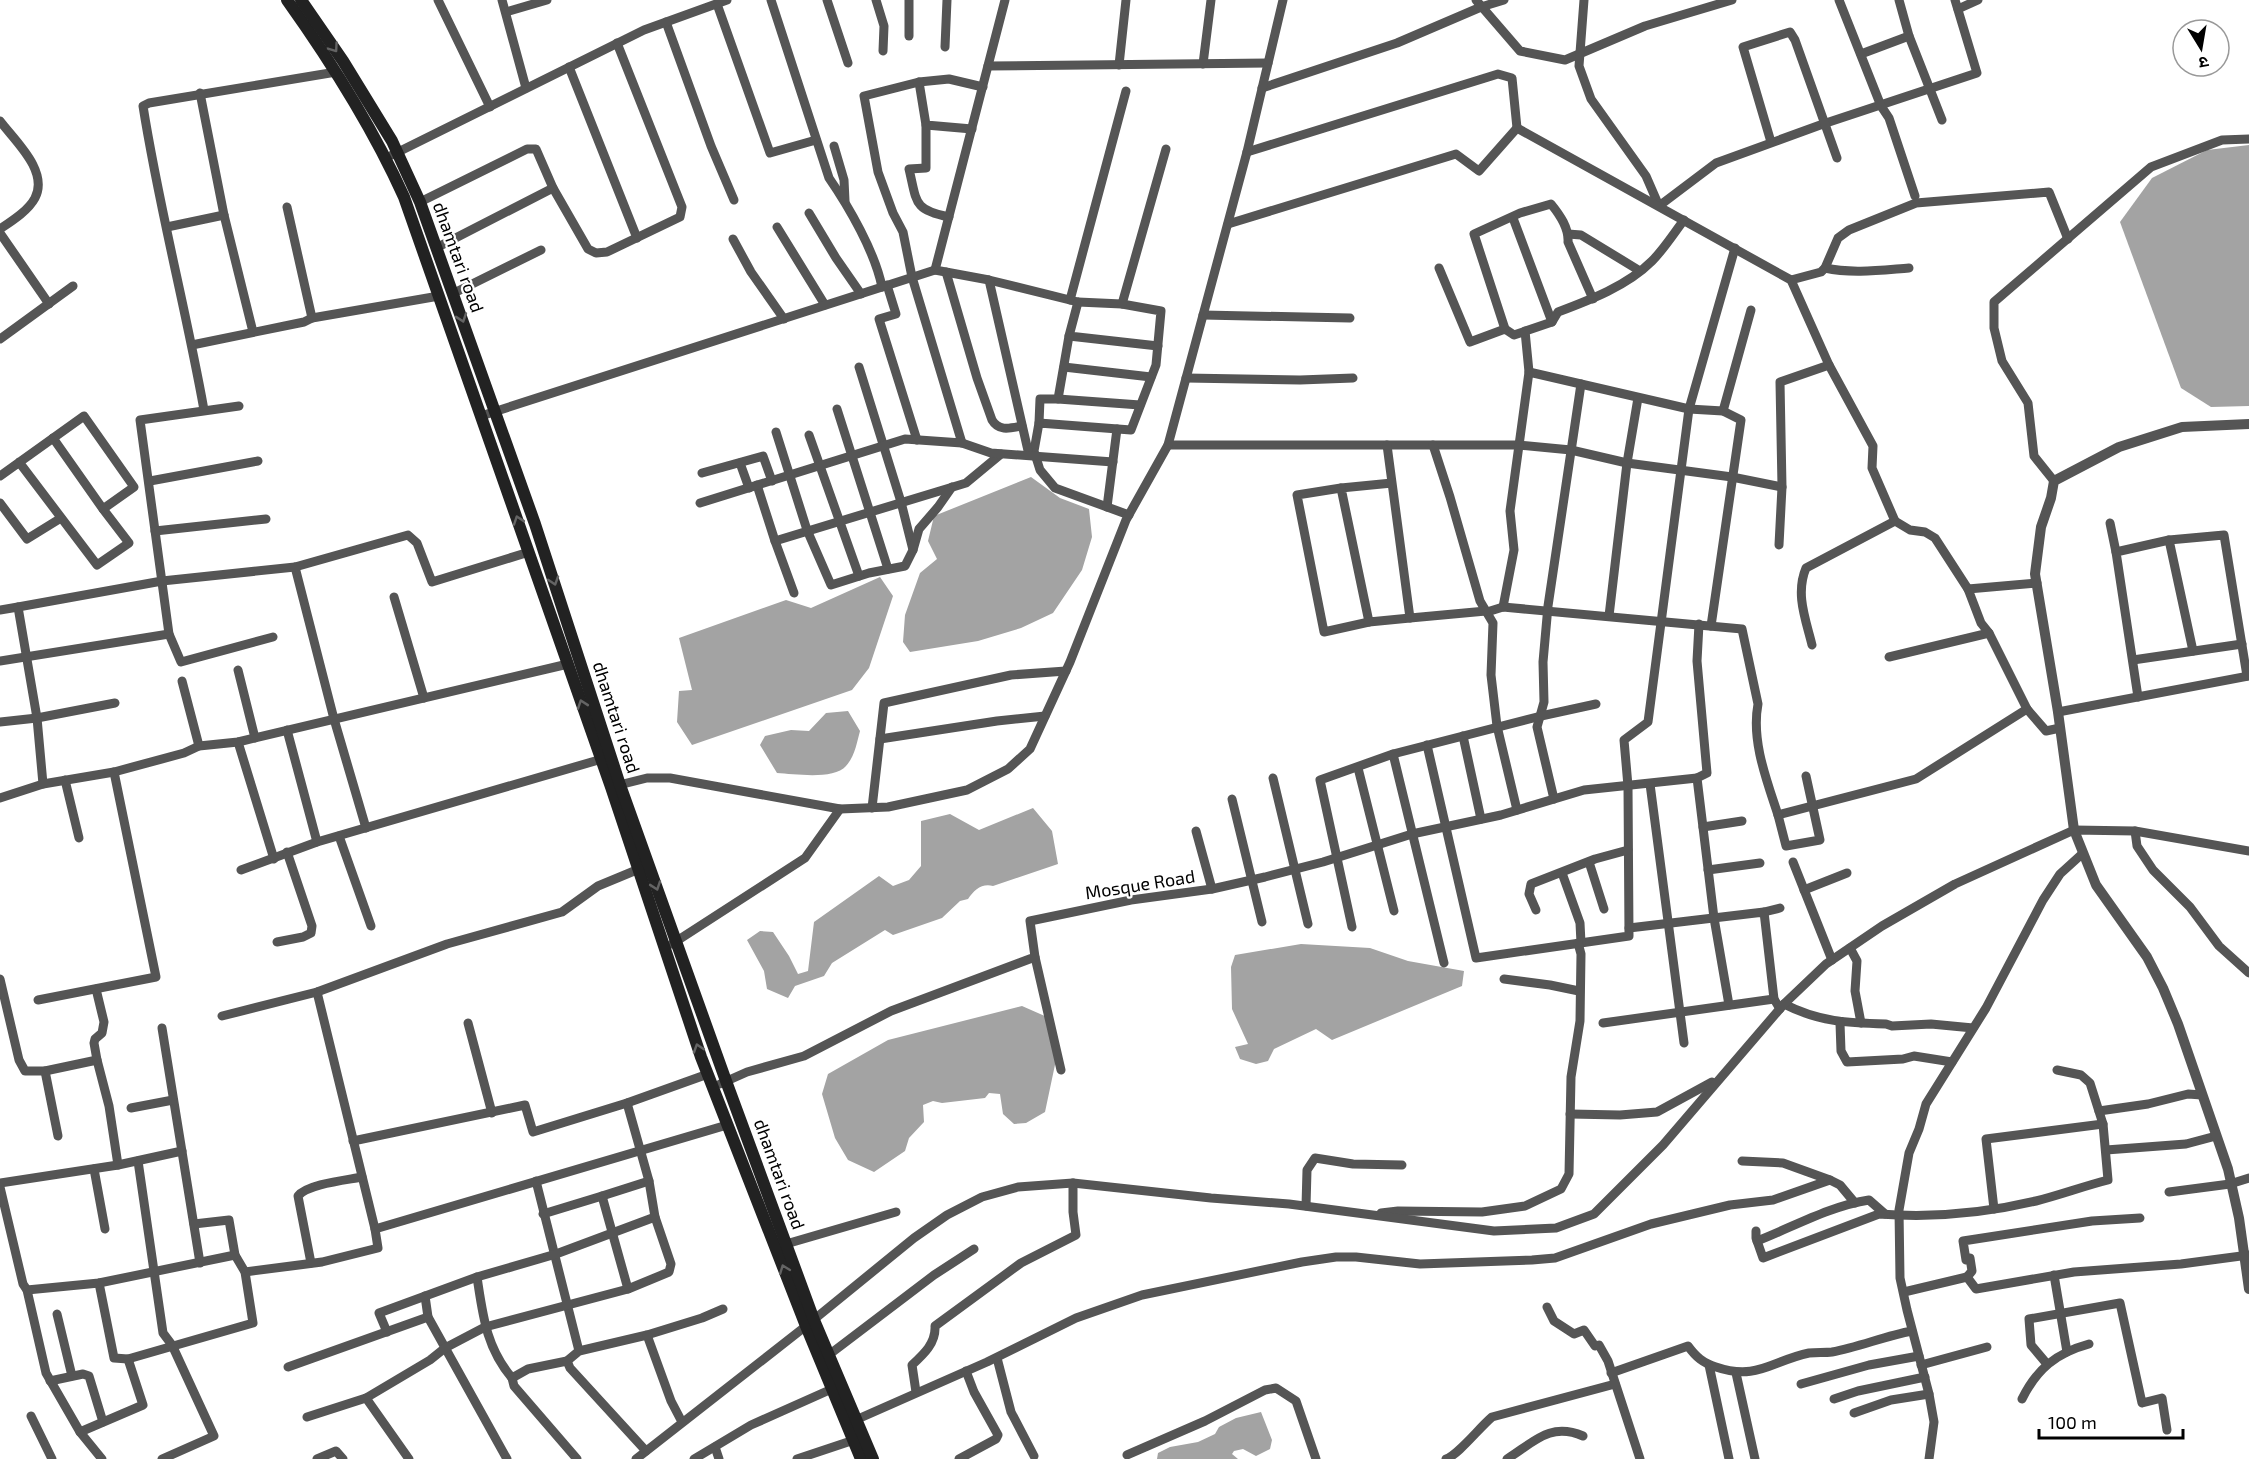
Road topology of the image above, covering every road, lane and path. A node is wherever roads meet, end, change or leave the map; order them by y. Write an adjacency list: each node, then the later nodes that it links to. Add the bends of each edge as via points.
1 (286, 0): 40 (main road)
2 (301, 0): 62 (main road, dhamtari road, one-way to 62, via 343,61)
3 (438, 0): 48 (street)
4 (502, 0): 25 (street)
5 (547, 0): 25 (street)
6 (727, 0): 22 (street)
7 (771, 0): 57 (street)
8 (827, 0): 34 (street)
9 (876, 0): 31 (street, via 884,26)
10 (909, 0): 27 (street)
11 (947, 0): 30 (street)
12 (1005, 0): 38 (street)
13 (1126, 0): 37 (street)
14 (1211, 0): 36 (street)
15 (1283, 0): 35 (street)
16 (1504, 0): 23 (street)
17 (1584, 0): 32 (street)
18 (1731, 0): 32 (street, via 1645,26)
19 (1839, 0): 33 (street)
20 (1899, 0): 28 (street)
21 (1978, 0): 24 (street)
22 (717, 4): 26 (street); 57 (street, via 770,153)
23 (1479, 4): 32 (street, via 1520,51 1565,60); 44 (street, via 1397,43)
24 (1957, 4): 45 (street, via 1977,73)
25 (506, 12): 43 (street)
26 (666, 22): 29 (street); 66 (street)
27 (909, 36)
28 (1909, 36): 33 (street); 45 (street)
29 (617, 43): 39 (street); 81 (street, via 682,207 680,217)
30 (945, 47)
31 (883, 51)
32 (1580, 52): 70 (street, via 1579,66 1591,99 1646,176)
33 (1861, 54): 49 (street)
34 (848, 63)
35 (1268, 63): 36 (street); 44 (street)
36 (1203, 64): 37 (street)
37 (1119, 65): 38 (street)
38 (988, 66): 42 (street)
39 (569, 67): 43 (street); 81 (street)
40 (336, 72): 47 (street); 62 (main road)
41 (920, 82): 42 (street, via 949,79); 53 (street); 93 (street, via 864,96 878,171 903,232)
42 (983, 87): 55 (street)
43 (526, 88): 48 (street)
44 (1262, 88): 61 (street)
45 (1932, 88): 49 (street); 50 (street)
46 (1126, 91): 102 (street)
47 (200, 93): 72 (street); 78 (street, via 142,106)
48 (490, 106): 62 (street)
49 (1881, 106): 52 (street); 65 (street, via 1889,118)
50 (1942, 120)
51 (0, 121): 79 (street, via 33,164 39,180 35,198)
52 (1823, 124): 58 (street); 58 (street, via 1790,32 1743,47); 63 (street)
53 (926, 125): 55 (street); 73 (street, via 926,168 909,169 910,176 922,209)
54 (1518, 128): 61 (street, via 1512,78 1498,74); 70 (street); 76 (street, via 1479,171 1456,154)
55 (972, 129): 73 (street)
56 (2249, 139): 83 (street, via 2222,140 2151,167)
57 (816, 140): 67 (street, via 829,178)
58 (1771, 142): 70 (street, via 1716,163)
59 (834, 146): 67 (street, via 844,180)
60 (1166, 148): 104 (street)
61 (1247, 152): 76 (street)
62 (392, 156): 68 (main road, dhamtari road); 100 (main road)
63 (1837, 158)
64 (553, 188): 68 (street, via 536,149 527,149); 81 (street, via 588,249 607,252); 84 (street)
65 (1915, 196)
66 (734, 200)
67 (845, 201): 97 (street)
68 (420, 202): 84 (main road, dhamtari road)
69 (287, 207): 108 (street)
70 (1659, 207): 75 (street)
71 (809, 213): 99 (street)
72 (224, 215): 78 (street); 114 (street)
73 (949, 217): 90 (street)
74 (1513, 218): 80 (street, via 1551,204); 111 (street); 112 (street, via 1474,234)
75 (1684, 220): 85 (street); 91 (street)
76 (1228, 224): 107 (street)
77 (777, 226): 105 (street)
78 (167, 227): 117 (street)
79 (0, 231): 103 (street)
80 (1569, 234): 91 (street, via 1581,235); 101 (street, via 1568,242)
81 (637, 238)
82 (733, 239): 110 (street)
83 (2068, 239): 88 (street, via 2049,192 1916,203 1849,230 1838,238); 168 (street, via 1994,302 1994,328 2001,361 2028,403 2034,456)
84 (438, 247): 98 (main road, dhamtari road)
85 (1735, 248): 95 (street); 132 (street)
86 (541, 250): 98 (street)
87 (1439, 268): 112 (street, via 1470,342)
88 (1825, 268): 89 (street); 95 (street)
89 (1908, 268)
90 (935, 270): 92 (street); 93 (street)
91 (1640, 271): 101 (street)
92 (946, 272): 94 (street); 139 (street, via 992,420 1000,429)
93 (912, 277): 97 (street); 145 (street)
94 (989, 280): 102 (street); 139 (street)
95 (1791, 280): 119 (street)
96 (73, 286): 103 (street)
97 (884, 286): 99 (street); 144 (street, via 896,314 879,319)
98 (454, 293): 135 (main road, dhamtari road, one-way to 135)
99 (861, 294): 105 (street)
100 (439, 296): 108 (street); 136 (main road)
101 (1593, 299): 111 (street, via 1558,312)
102 (1074, 301): 104 (street); 115 (street)
103 (49, 304): 116 (street)
104 (1122, 304): 118 (street, via 1161,312)
105 (825, 305): 110 (street)
106 (1751, 310): 134 (street)
107 (1203, 315): 109 (street); 124 (street)
108 (312, 318): 114 (street)
109 (1350, 318)
110 (784, 319): 135 (street)
111 (1552, 322): 113 (street)
112 (1506, 329): 113 (street, via 1514,335)
113 (1525, 331): 122 (street)
114 (253, 332): 117 (street)
115 (1069, 336): 118 (street); 121 (street)
116 (0, 339)
117 (192, 345): 133 (street)
118 (1158, 346): 123 (street)
119 (1829, 365): 172 (street, via 1780,382); 184 (street, via 1873,446 1872,468)
120 (859, 367): 149 (street)
121 (1064, 367): 123 (street); 128 (street)
122 (1529, 372): 126 (street); 148 (street)
123 (1152, 377): 129 (street)
124 (1186, 378): 125 (street); 150 (street)
125 (1353, 378)
126 (1581, 384): 127 (street); 151 (street)
127 (1638, 398): 132 (street); 159 (street)
128 (1058, 399): 129 (street); 137 (street, via 1040,399)
129 (1140, 405): 140 (street, via 1131,430)
130 (239, 406): 133 (street)
131 (837, 409): 154 (street)
132 (1689, 409): 134 (street); 161 (street)
133 (204, 410): 166 (street, via 140,420)
134 (1723, 411): 165 (street, via 1741,420)
135 (495, 412): 136 (street); 258 (main road, dhamtari road, one-way to 258, via 535,524)
136 (481, 416): 192 (main road, one-way to 136)
137 (1039, 423): 140 (street); 153 (street)
138 (2249, 424): 168 (street, via 2182,427 2119,447)
139 (1022, 426): 153 (street)
140 (1117, 429): 157 (street)
141 (776, 432): 163 (street)
142 (809, 435): 160 (street)
143 (53, 438): 156 (street); 178 (street); 178 (street, via 84,416 114,457 134,487)
144 (916, 440): 145 (street); 149 (street)
145 (962, 442): 152 (street)
146 (1387, 445): 147 (street); 150 (street); 169 (street)
147 (1433, 445): 148 (street); 206 (street)
148 (1519, 445): 151 (street); 203 (street, via 1510,511 1514,550)
149 (883, 446): 154 (street); 174 (street)
150 (1168, 446): 180 (street)
151 (1571, 450): 159 (street); 205 (street)
152 (1001, 454): 153 (street); 171 (street, via 966,483)
153 (1032, 455): 157 (street); 177 (street, via 1055,488)
154 (852, 456): 160 (street); 179 (street)
155 (258, 461): 166 (street)
156 (19, 462): 164 (street); 181 (street)
157 (1113, 462): 177 (street)
158 (740, 463): 162 (street); 167 (street, via 763,456); 170 (street)
159 (1627, 463): 161 (street); 207 (street)
160 (819, 466): 163 (street); 183 (street)
161 (1680, 470): 165 (street); 209 (street)
162 (702, 473)
163 (789, 475): 167 (street); 186 (street)
164 (0, 476)
165 (1732, 477): 172 (street); 212 (street)
166 (150, 481): 187 (street)
167 (772, 481): 170 (street)
168 (2054, 482): 198 (street, via 2041,527)
169 (1392, 483): 173 (street); 208 (street)
170 (753, 487): 176 (street); 189 (street)
171 (952, 487): 174 (street); 191 (street, via 919,529)
172 (1782, 487): 190 (street)
173 (1341, 488): 210 (street); 210 (street, via 1297,495 1324,632)
174 (901, 502): 179 (street); 191 (street)
175 (0, 503): 181 (street, via 27,539)
176 (700, 503)
177 (1107, 507): 180 (street)
178 (104, 509): 181 (street, via 129,543 97,565)
179 (869, 511): 183 (street); 195 (street)
180 (1129, 515): 225 (street)
181 (61, 518)
182 (266, 519): 187 (street)
183 (838, 520): 186 (street); 196 (street)
184 (1895, 521): 199 (street, via 1935,538); 217 (street, via 1806,568 1800,597)
185 (2110, 524): 193 (street)
186 (807, 530): 189 (street); 196 (street, via 831,585)
187 (155, 531): 197 (street)
188 (2169, 540): 193 (street); 216 (street, via 2224,535); 218 (street)
189 (775, 541): 200 (street)
190 (1779, 545)
191 (913, 550): 195 (street, via 905,566)
192 (529, 552): 194 (street, via 432,582 417,543 408,535); 223 (main road)
193 (2116, 552): 221 (street)
194 (295, 567): 197 (street); 237 (street)
195 (888, 569): 196 (street)
196 (860, 576)
197 (162, 581): 202 (street); 214 (street)
198 (2037, 584): 199 (street); 233 (street)
199 (1968, 589): 213 (street)
200 (794, 592)
201 (394, 597): 229 (street)
202 (18, 607): 204 (street); 220 (street)
203 (1503, 607): 205 (street); 206 (street)
204 (0, 610)
205 (1548, 611): 207 (street); 235 (street, via 1543,662 1545,702)
206 (1486, 612): 208 (street); 239 (street, via 1493,623 1491,675)
207 (1609, 616): 209 (street)
208 (1410, 618): 210 (street)
209 (1660, 620): 211 (street); 259 (street, via 1648,722 1624,740)
210 (1369, 622)
211 (1699, 624): 212 (street); 254 (street, via 1697,661 1707,773)
212 (1711, 626): 267 (street, via 1742,629 1758,704 1762,767)
213 (1989, 633): 219 (street); 232 (street)
214 (169, 634): 215 (street, via 181,662); 220 (street)
215 (273, 637)
216 (2242, 644): 218 (street); 226 (street)
217 (1812, 645)
218 (2193, 651): 221 (street)
219 (1889, 657)
220 (28, 658): 222 (street); 236 (street)
221 (2133, 660): 228 (street)
222 (0, 661)
223 (568, 664): 229 (street); 249 (main road, one-way to 223)
224 (237, 670): 243 (street)
225 (1066, 671): 234 (street); 244 (street, via 1011,675 884,703)
226 (2248, 676): 228 (street)
227 (182, 681): 247 (street)
228 (2138, 697): 233 (street)
229 (424, 698): 237 (street)
230 (115, 703): 236 (street)
231 (1596, 704): 235 (street)
232 (2027, 709): 240 (street, via 2046,731); 263 (street, via 1916,778)
233 (2058, 712): 240 (street)
234 (1045, 716): 244 (street); 265 (street, via 1030,750 1008,769 967,790)
235 (1541, 716): 239 (street); 262 (street, via 1537,728)
236 (37, 718): 238 (street); 256 (street)
237 (334, 719): 241 (street); 271 (street)
238 (0, 722)
239 (1497, 726): 242 (street); 266 (street)
240 (2060, 728): 273 (street)
241 (287, 730): 243 (street); 279 (street)
242 (1463, 736): 246 (street); 268 (street)
243 (255, 738): 245 (street)
244 (880, 739): 265 (street)
245 (238, 742): 247 (street); 286 (street)
246 (1427, 745): 248 (street); 270 (street)
247 (199, 746): 251 (street)
248 (1392, 754): 250 (street); 276 (street)
249 (602, 759): 258 (main road); 271 (street)
250 (1358, 768): 280 (street); 285 (street, via 1320,780)
251 (114, 772): 255 (street); 321 (street, via 156,977)
252 (1806, 776): 263 (street)
253 (1273, 778): 292 (street)
254 (1697, 778): 257 (street, Mosque Road); 272 (street)
255 (66, 780): 256 (street); 278 (street)
256 (43, 784): 260 (street)
257 (1650, 784): 259 (street, Mosque Road); 306 (street)
258 (616, 786): 264 (street, via 647,778 670,778); 290 (main road); 313 (main road, dhamtari road, one-way to 313)
259 (1628, 786): 262 (street, Mosque Road, via 1584,790); 281 (street)
260 (0, 798)
261 (1232, 799): 296 (street)
262 (1554, 799): 266 (street, Mosque Road)
263 (1812, 806): 267 (street); 267 (street, via 1820,840 1786,846)
264 (840, 808): 265 (street); 313 (street, via 805,858)
265 (872, 808)
266 (1517, 810): 268 (street, Mosque Road)
267 (1778, 815)
268 (1481, 819): 270 (street, Mosque Road)
269 (1742, 821): 272 (street)
270 (1447, 827): 276 (street, Mosque Road); 312 (street, via 1476,958)
271 (366, 828): 277 (street)
272 (1703, 828): 293 (street)
273 (2074, 830): 275 (street); 284 (street); 314 (street, via 1955,885)
274 (1196, 831): 297 (street)
275 (2135, 831): 282 (street); 318 (street, via 2137,846 2153,870 2190,907 2219,946)
276 (1412, 834): 280 (street, Mosque Road); 317 (street)
277 (339, 836): 279 (street); 308 (street)
278 (79, 838)
279 (317, 842): 283 (street)
280 (1378, 845): 285 (street, Mosque Road); 302 (street)
281 (1628, 850): 287 (street); 310 (street)
282 (2249, 851)
283 (287, 852): 286 (street); 311 (street, via 312,926 311,933 303,937)
284 (2082, 854): 337 (street, via 2060,874 2043,900); 348 (street, via 2096,885 2134,937 2163,988)
285 (1337, 858): 292 (street, Mosque Road); 309 (street)
286 (274, 859): 291 (street)
287 (1589, 861): 294 (street); 300 (street)
288 (1793, 862): 298 (street)
289 (1760, 863): 293 (street)
290 (639, 869): 313 (main road); 323 (street, via 598,886 562,912 447,944)
291 (241, 870)
292 (1294, 870): 296 (street, Mosque Road); 307 (street)
293 (1708, 870): 304 (street)
294 (1562, 873): 301 (street, via 1531,884 1528,894); 312 (street, via 1580,923)
295 (1847, 873): 298 (street)
296 (1251, 880): 297 (street, Mosque Road); 305 (street)
297 (1212, 889): 315 (street, Mosque Road, via 1131,900 1030,921)
298 (1804, 890): 316 (street)
299 (1780, 908): 303 (street)
300 (1604, 909)
301 (1536, 910)
302 (1394, 911)
303 (1764, 912): 304 (street); 324 (street)
304 (1714, 918): 306 (street); 326 (street)
305 (1262, 922)
306 (1670, 923): 310 (street); 328 (street)
307 (1308, 924)
308 (371, 926)
309 (1352, 927)
310 (1629, 928): 312 (street, via 1629,936)
311 (277, 942)
312 (1580, 943): 322 (street)
313 (670, 945): 344 (main road, one-way to 313); 346 (main road, dhamtari road)
314 (1850, 948): 316 (street); 335 (street, via 1857,961 1855,991)
315 (1035, 957): 341 (street); 346 (street, via 891,1011 804,1056)
316 (1832, 960): 327 (street)
317 (1444, 963)
318 (2249, 973)
319 (0, 979): 330 (street)
320 (1504, 979): 322 (street)
321 (96, 989): 325 (street); 339 (street, via 104,1022 94,1043)
322 (1580, 991): 354 (street)
323 (317, 993): 329 (street); 359 (street)
324 (1774, 999): 326 (street); 327 (street)
325 (38, 1000)
326 (1729, 1005): 328 (street)
327 (1782, 1007): 334 (street); 345 (street)
328 (1680, 1012): 333 (street); 338 (street)
329 (222, 1016)
330 (10, 1019): 331 (street); 343 (street, via 22,1069)
331 (0, 1021)
332 (468, 1023): 353 (street)
333 (1603, 1023)
334 (1840, 1023): 335 (street); 340 (street, via 1841,1051 1847,1062 1914,1056)
335 (1861, 1023): 337 (street)
336 (162, 1028): 349 (street)
337 (1973, 1028): 340 (street)
338 (1684, 1043)
339 (97, 1060): 343 (street); 365 (street)
340 (1952, 1062): 385 (street, via 1926,1104 1909,1154)
341 (1061, 1070)
342 (2057, 1070): 352 (street, via 2081,1076 2090,1083)
343 (45, 1071): 358 (street)
344 (708, 1074): 347 (main road); 350 (street)
345 (1722, 1075): 354 (street, via 1658,1112); 384 (street, via 1663,1144 1594,1214 1556,1228 1494,1231)
346 (726, 1081): 347 (street); 394 (main road, dhamtari road)
347 (712, 1087): 356 (main road)
348 (2202, 1095): 352 (street, via 2188,1094); 357 (street)
349 (173, 1100): 351 (street); 362 (street)
350 (627, 1103): 353 (street, via 533,1132 525,1105); 360 (street)
351 (131, 1108)
352 (2099, 1111): 355 (street)
353 (492, 1113): 359 (street)
354 (1570, 1114): 384 (street, via 1569,1174 1561,1189 1525,1206 1482,1212 1398,1211)
355 (2103, 1124): 361 (street); 380 (street, via 1986,1139)
356 (727, 1125): 360 (street); 418 (main road, one-way to 356)
357 (2216, 1136): 361 (street, via 2186,1144); 374 (street)
358 (58, 1137)
359 (353, 1141): 368 (street)
360 (641, 1150): 371 (street); 372 (street)
361 (2106, 1150): 380 (street, via 2108,1180 2038,1201)
362 (182, 1151): 363 (street); 388 (street)
363 (138, 1161): 365 (street); 402 (street)
364 (1742, 1161): 370 (street, via 1783,1162)
365 (118, 1166): 367 (street)
366 (1402, 1166): 379 (street, via 1315,1158 1307,1170)
367 (94, 1169): 375 (street); 389 (street)
368 (362, 1177): 390 (street); 400 (street, via 310,1188 298,1196)
369 (2249, 1178): 374 (street)
370 (1830, 1180): 378 (street, via 1840,1185); 430 (street, via 1773,1200 1730,1205 1651,1224 1555,1258 1420,1264 1336,1257 1165,1290 1076,1318)
371 (536, 1181): 382 (street); 390 (street)
372 (649, 1181): 377 (street); 386 (street)
373 (1073, 1183): 379 (street); 418 (street, via 1018,1187 982,1197 947,1215); 447 (street, via 1076,1235 1021,1263 934,1326 935,1335 927,1352 912,1365)
374 (2230, 1184): 376 (street); 398 (street)
375 (0, 1185): 409 (street)
376 (2169, 1192)
377 (602, 1197): 382 (street); 392 (street)
378 (1855, 1203): 383 (street, via 1869,1200); 393 (street)
379 (1306, 1206): 384 (street)
380 (1994, 1209): 385 (street)
381 (896, 1212): 394 (street)
382 (543, 1214): 396 (street)
383 (1885, 1214): 385 (street); 393 (street, via 1763,1258)
384 (1366, 1215)
385 (1899, 1216): 410 (street, via 1900,1278)
386 (655, 1217): 392 (street); 407 (street, via 671,1264 669,1272)
387 (2140, 1218): 405 (street, via 2092,1221 1963,1241 1972,1271)
388 (194, 1224): 397 (street, via 229,1220); 399 (street)
389 (105, 1229)
390 (375, 1229): 400 (street, via 378,1248)
391 (1756, 1231): 393 (street)
392 (613, 1233): 396 (street); 407 (street)
393 (1757, 1241)
394 (786, 1245): 418 (main road, dhamtari road)
395 (974, 1249): 429 (street)
396 (556, 1254): 404 (street); 412 (street)
397 (235, 1255): 399 (street); 401 (street)
398 (2246, 1256): 403 (street); 408 (street)
399 (200, 1263): 402 (street)
400 (310, 1263): 401 (street)
401 (244, 1272): 424 (street, via 253,1323)
402 (154, 1274): 406 (street); 424 (street, via 164,1333)
403 (2054, 1275): 405 (street, via 1976,1289); 416 (street)
404 (477, 1277): 411 (street); 419 (street)
405 (1967, 1277): 410 (street)
406 (99, 1283): 409 (street); 431 (street, via 114,1358)
407 (628, 1289): 412 (street)
408 (2249, 1289)
409 (27, 1290): 443 (street)
410 (1904, 1292): 420 (street)
411 (425, 1296): 417 (street); 421 (street, via 379,1313)
412 (568, 1304): 419 (street); 427 (street)
413 (1547, 1307): 438 (street, via 1554,1321 1574,1334 1584,1330 1595,1346 1599,1345)
414 (723, 1309): 422 (street)
415 (57, 1314): 440 (street)
416 (2060, 1314): 428 (street); 435 (street, via 2030,1319 2031,1345); 458 (street, via 2120,1303 2142,1403 2162,1398)
417 (428, 1317): 421 (street); 426 (street)
418 (810, 1323): 429 (main road, dhamtari road); 446 (main road); 457 (street)
419 (485, 1327): 426 (street); 442 (street, via 500,1364)
420 (1912, 1331): 432 (street); 439 (street)
421 (387, 1332): 436 (street)
422 (647, 1335): 427 (street); 457 (street, via 670,1401)
423 (2089, 1344): 428 (street)
424 (172, 1345): 431 (street); 468 (street, via 214,1436)
425 (1987, 1347): 432 (street)
426 (445, 1348): 449 (street); 472 (street)
427 (579, 1351): 433 (street)
428 (2067, 1352): 435 (street)
429 (830, 1354): 455 (main road, dhamtari road)
430 (997, 1358): 437 (street); 465 (street, via 1011,1413)
431 (128, 1359): 456 (street, via 143,1405)
432 (1920, 1360): 441 (street); 445 (street, via 1869,1365)
433 (567, 1361): 442 (street, via 528,1369); 463 (street)
434 (1708, 1365): 438 (street, via 1688,1346); 439 (street); 485 (street)
435 (2047, 1365): 451 (street, via 2037,1373)
436 (288, 1367)
437 (966, 1371): 447 (street); 480 (street, via 998,1435)
438 (1611, 1372): 444 (street)
439 (1736, 1373): 486 (street)
440 (72, 1377): 443 (street); 456 (street, via 89,1376)
441 (1924, 1377): 448 (street); 450 (street)
442 (512, 1378): 473 (street, via 514,1386)
443 (50, 1381): 459 (street)
444 (1615, 1384): 482 (street, via 1492,1417); 484 (street)
445 (1801, 1384)
446 (834, 1388): 455 (main road); 462 (street, via 752,1425)
447 (916, 1392): 455 (street)
448 (1929, 1394): 452 (street, via 1908,1395); 487 (street, via 1934,1422)
449 (366, 1398): 454 (street); 471 (street)
450 (1834, 1399)
451 (2022, 1399)
452 (1854, 1413)
453 (32, 1416): 466 (street)
454 (307, 1417)
455 (853, 1421): 461 (main road); 479 (main road, dhamtari road)
456 (103, 1422): 459 (street)
457 (682, 1422): 463 (street)
458 (2167, 1430)
459 (80, 1432): 467 (street)
460 (1583, 1436): 483 (street, via 1564,1430 1551,1432)
461 (854, 1440): 477 (street); 478 (main road)
462 (715, 1447): 475 (street); 476 (street)
463 (646, 1451): 474 (street)
464 (1127, 1455): 481 (street, via 1276,1388 1296,1401)
465 (1034, 1456)
466 (52, 1459)
467 (102, 1459)
468 (162, 1459)
469 (317, 1459): 470 (street, via 336,1451)
470 (343, 1459)
471 (409, 1459)
472 (507, 1459)
473 (577, 1459)
474 (636, 1459)
475 (694, 1459)
476 (719, 1459)
477 (797, 1459)
478 (861, 1459)
479 (873, 1459)
480 (959, 1459)
481 (1316, 1459)
482 (1446, 1459)
483 (1507, 1459)
484 (1640, 1459)
485 (1729, 1459)
486 (1755, 1459)
487 (1929, 1459)

